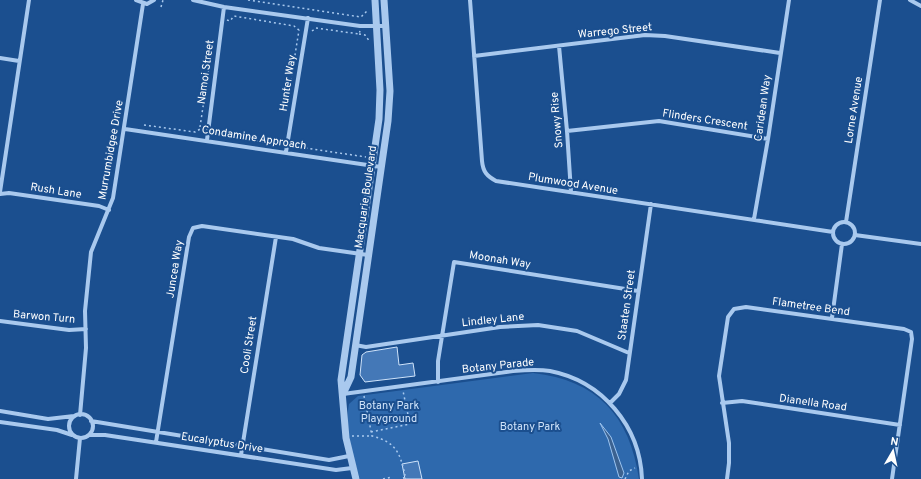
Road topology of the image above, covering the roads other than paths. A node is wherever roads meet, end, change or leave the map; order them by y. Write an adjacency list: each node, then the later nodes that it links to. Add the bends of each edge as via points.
1 (29, 0): 21 (street)
2 (136, 0): 11 (street)
3 (154, 0): 11 (street)
4 (193, 0): 13 (street)
5 (375, 0): 16 (street, Macquarie Boulevard)
6 (384, 0): 15 (street, Macquarie Boulevard)
7 (470, 0): 19 (street, Plumwood Avenue)
8 (789, 0): 18 (street, Caridean Way)
9 (880, 0): 34 (street, Lorne Avenue)
10 (910, 0): 12 (street)
11 (143, 4): 22 (street, Murrumbidgee Drive)
12 (921, 6)
13 (224, 7): 14 (street); 25 (street, Namoi Street)
14 (308, 18): 16 (street); 26 (street, Hunter Way)
15 (386, 26): 16 (street); 28 (street, Macquarie Boulevard, via 390,91)
16 (376, 27): 27 (street, Macquarie Boulevard, via 380,90 379,119)
17 (559, 46): 18 (street, Warrego Street, via 645,35); 19 (street, Warrego Street); 23 (street, Snowy Rise)
18 (780, 53): 24 (street, Caridean Way)
19 (474, 56): 29 (street, Plumwood Avenue, via 484,172 496,181)
20 (0, 58): 21 (street)
21 (19, 61): 30 (street)
22 (124, 129): 25 (street, Condamine Approach); 32 (street, Murrumbidgee Drive)
23 (567, 131): 24 (street, Flinders Crescent, via 658,121); 29 (street, Snowy Rise)
24 (768, 139): 33 (street, Caridean Way)
25 (207, 140): 26 (street, Condamine Approach)
26 (286, 152): 27 (street, Condamine Approach)
27 (372, 165): 28 (street, Condamine Approach); 40 (street, Macquarie Boulevard)
28 (381, 167): 41 (street, Macquarie Boulevard)
29 (571, 192): 31 (street, Plumwood Avenue)
30 (0, 193): 32 (street, Rush Lane)
31 (651, 204): 33 (street, Plumwood Avenue); 42 (street, Staaten Street)
32 (110, 210): 45 (street, Murrumbidgee Drive, via 91,252 85,311)
33 (754, 219): 35 (street, Plumwood Avenue)
34 (846, 222): 35 (street, via 836,225); 36 (street, via 854,227)
35 (833, 232): 38 (street, via 834,238)
36 (855, 235): 38 (street, via 850,243); 39 (street)
37 (276, 237): 40 (street, Juncea Way, via 293,239 319,248); 59 (street, Juncea Way, via 202,226 193,228 189,237); 64 (street, Cooli Street)
38 (842, 244): 43 (street)
39 (921, 244)
40 (360, 254): 41 (street, Juncea Way); 50 (street, Macquarie Boulevard, via 342,366)
41 (368, 255): 47 (street, Macquarie Boulevard)
42 (638, 291): 46 (street, Moonah Way, via 454,262); 48 (street, Staaten Street)
43 (832, 318): 52 (street, Flametree Bend, via 746,307 734,309 728,317 719,376); 58 (street, Flametree Bend, via 911,332)
44 (0, 321): 45 (street, Barwon Turn, via 62,330)
45 (86, 329): 54 (street, Murrumbidgee Drive)
46 (443, 335): 47 (street, Lindley Lane, via 366,347); 48 (street, Lindley Lane, via 538,325 577,331); 49 (street, Moonah Way, via 438,361)
47 (355, 345): 50 (street, Macquarie Boulevard, via 351,377)
48 (629, 353): 51 (street, Staaten Street, via 626,380 619,394)
49 (438, 382): 50 (street, Botany Parade); 51 (street, Botany Parade, via 513,372 548,371 583,383)
50 (343, 394): 66 (street, Macquarie Boulevard)
51 (610, 403): 70 (street, Botany Parade, via 624,419 632,435)
52 (722, 404): 58 (street, Dianella Road, via 742,401); 71 (street, Flametree Bend, via 729,443)
53 (0, 412): 55 (street, via 59,419)
54 (80, 415): 55 (street); 56 (street)
55 (74, 416): 60 (street, via 69,429)
56 (91, 421): 59 (street, Eucalyptus Drive); 61 (street)
57 (0, 422): 60 (street, via 57,430)
58 (900, 425): 72 (street, Flametree Bend)
59 (158, 433): 63 (street, Juncea Way); 64 (street, Eucalyptus Drive)
60 (72, 435): 62 (street)
61 (89, 435): 62 (street); 63 (street, Eucalyptus Drive)
62 (80, 438): 68 (street)
63 (156, 442): 65 (street, Eucalyptus Drive)
64 (242, 446): 65 (street, Cooli Street); 66 (street, Eucalyptus Drive, via 329,460)
65 (241, 455): 67 (street, Eucalyptus Drive, via 336,470)
66 (349, 456): 67 (street, Macquarie Boulevard)
67 (352, 468): 69 (street, Macquarie Boulevard)
68 (76, 479)
69 (356, 479)
70 (642, 479)
71 (727, 479)
72 (892, 479)

